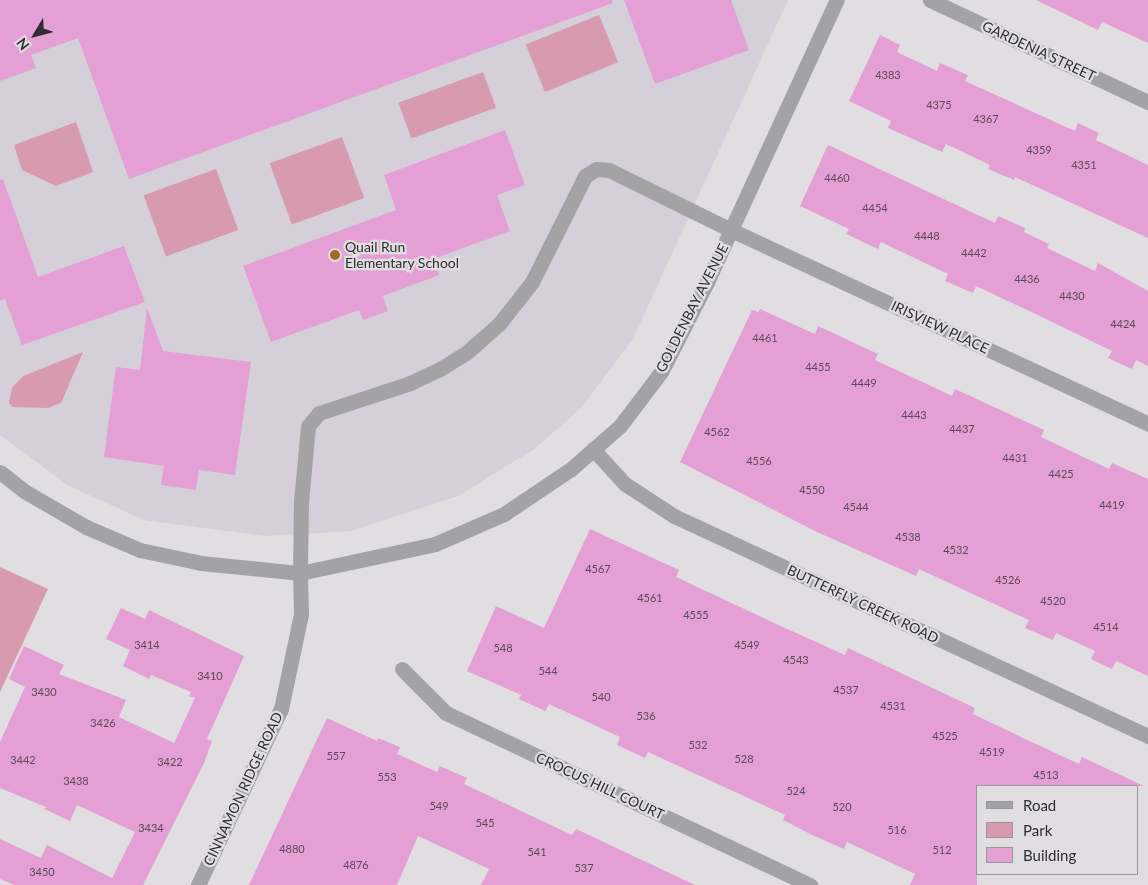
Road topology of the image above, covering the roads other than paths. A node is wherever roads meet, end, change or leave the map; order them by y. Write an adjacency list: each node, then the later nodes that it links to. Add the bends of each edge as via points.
1 (837, 0): 4 (street, GOLDENBAY AVENUE)
2 (930, 0): 3 (street, GARDENIA STREET)
3 (1148, 102)
4 (731, 230): 5 (street, IRISVIEW PLACE); 6 (street, GOLDENBAY AVENUE, via 661,372 620,426); 8 (street, IRISVIEW PLACE, via 610,170 596,170 585,176 532,282 499,324 466,353 440,369 410,383 319,413 308,426 301,502)
5 (1148, 424)
6 (593, 449): 8 (street, GOLDENBAY AVENUE, via 571,469 504,514 444,540 370,560); 10 (street, BUTTERFLY CREEK ROAD, via 625,484 674,516)
7 (0, 472): 8 (street, GOLDENBAY AVENUE, via 24,491 86,527 140,550 201,563)
8 (300, 573): 11 (street, CINNAMON RIDGE ROAD, via 301,614 281,709)
9 (402, 669): 12 (street, CROCUS HILL COURT, via 446,713)
10 (1148, 736)
11 (198, 885)
12 (810, 885)

